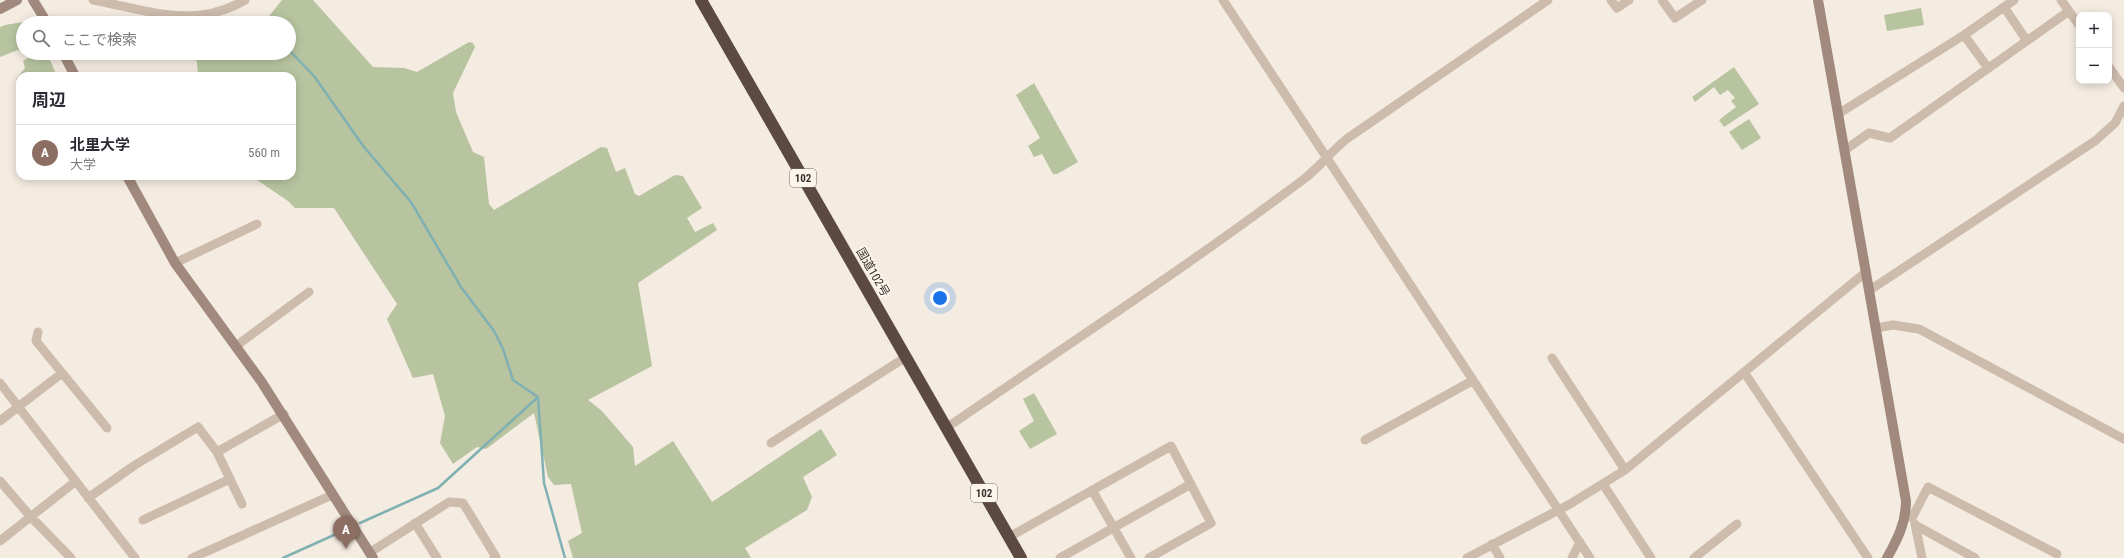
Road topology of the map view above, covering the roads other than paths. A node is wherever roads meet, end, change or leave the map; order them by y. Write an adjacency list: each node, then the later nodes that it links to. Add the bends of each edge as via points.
1 (17, 0): 16 (street)
2 (33, 0): 18 (street)
3 (93, 0): 4 (street, via 167,16 191,16 212,14)
4 (245, 0)
5 (701, 0): 40 (highway, 国道102号 / 102)
6 (1223, 0): 30 (street)
7 (1548, 0): 30 (street, via 1348,138)
8 (1611, 0): 9 (street, via 1617,8)
9 (1629, 0)
10 (1662, 0): 11 (street, via 1675,18)
11 (1702, 0)
12 (1818, 0): 28 (street)
13 (2014, 0): 15 (street)
14 (2061, 0): 17 (street)
15 (2004, 8): 20 (street); 21 (street)
16 (0, 9)
17 (2069, 11): 19 (street); 21 (street)
18 (43, 16)
19 (2076, 21)
20 (1964, 35): 23 (street); 28 (street)
21 (2027, 40): 23 (street)
22 (67, 60): 25 (street)
23 (1988, 68): 29 (street, via 1890,138 1869,133)
24 (2112, 71): 26 (street)
25 (73, 72)
26 (2124, 88)
27 (2124, 106): 35 (street, via 2115,123 2095,141)
28 (1838, 114): 29 (street)
29 (1845, 150): 34 (street)
30 (1327, 156): 44 (street); 50 (street, via 1305,178 1129,304)
31 (129, 180): 33 (street)
32 (257, 224): 33 (street)
33 (175, 263): 39 (street)
34 (1866, 272): 35 (street); 42 (street)
35 (1870, 290): 37 (street)
36 (309, 292): 39 (street)
37 (1876, 328): 51 (street, via 1893,325 1918,329); 68 (street)
38 (38, 332): 43 (street, via 36,341)
39 (236, 346): 47 (street)
40 (906, 357): 50 (highway, 国道102号 / 102); 53 (street)
41 (1552, 358): 55 (street)
42 (1744, 372): 55 (street); 93 (street)
43 (62, 373): 46 (street); 49 (street)
44 (1472, 381): 52 (street); 65 (street)
45 (0, 383): 46 (street)
46 (18, 407): 48 (street); 58 (street)
47 (284, 414): 54 (street); 62 (street)
48 (0, 421)
49 (107, 428)
50 (946, 428): 72 (highway, 国道102号 / 102)
51 (2124, 439)
52 (1365, 440)
53 (771, 443)
54 (217, 452): 56 (street); 63 (street, via 198,428 135,465)
55 (1625, 470): 60 (street)
56 (230, 479): 64 (street); 67 (street)
57 (0, 481): 66 (street)
58 (76, 481): 63 (street); 66 (street)
59 (1191, 484): 61 (street, via 1171,446); 71 (street); 86 (street, via 1211,522)
60 (1603, 484): 65 (street); 91 (street)
61 (1092, 490): 71 (street); 72 (street)
62 (332, 495): 77 (street); 80 (street)
63 (88, 498): 79 (street)
64 (242, 504)
65 (1558, 510): 74 (street); 75 (street)
66 (30, 516): 73 (street); 78 (street)
67 (142, 520)
68 (1912, 520): 76 (street, via 1928,487); 94 (street, via 1899,536); 95 (street); 96 (street)
69 (415, 523): 77 (street); 81 (street); 82 (street, via 447,502 463,503 496,557)
70 (1737, 524): 92 (street)
71 (1114, 528): 84 (street); 85 (street)
72 (1009, 537): 83 (highway, 国道102号 / 102)
73 (0, 541)
74 (1580, 542): 89 (street); 90 (street)
75 (1492, 544): 87 (street); 88 (street)
76 (2058, 554)
77 (371, 556)
78 (70, 558)
79 (135, 558)
80 (192, 558)
81 (437, 558)
82 (494, 558)
83 (1021, 558)
84 (1060, 558)
85 (1131, 558)
86 (1149, 558)
87 (1467, 558)
88 (1500, 558)
89 (1572, 558)
90 (1590, 558)
91 (1651, 558)
92 (1694, 558)
93 (1868, 558)
94 (1887, 558)
95 (1922, 558)
96 (1975, 558)

